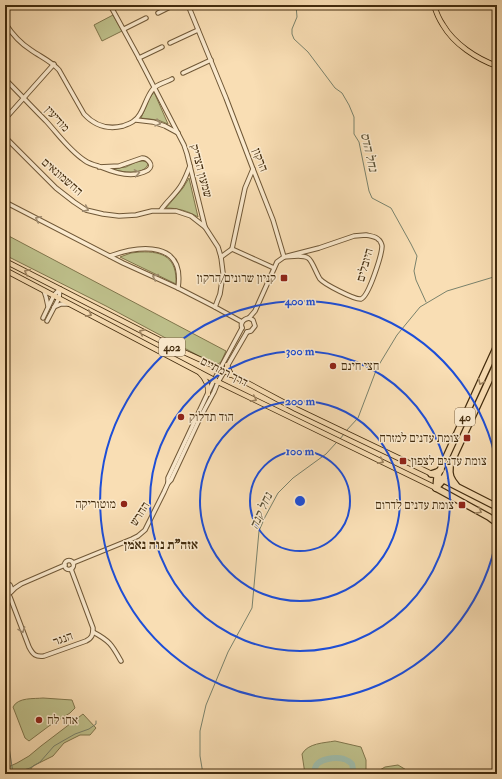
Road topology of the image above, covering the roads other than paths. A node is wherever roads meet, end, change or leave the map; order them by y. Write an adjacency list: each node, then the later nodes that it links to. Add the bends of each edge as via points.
1 (110, 5): 8 (street, שמעון הצדיק)
2 (174, 5): 5 (street)
3 (188, 5): 9 (street, הרקון)
4 (434, 5): 15 (main road, via 443,26 453,37 475,56)
5 (158, 13)
6 (146, 18): 8 (street)
7 (5, 23): 14 (street, via 15,37 31,51)
8 (124, 29): 12 (street, שמעון הצדיק)
9 (198, 30): 10 (street); 13 (street, הרקון)
10 (170, 43)
11 (162, 47): 12 (street)
12 (139, 58): 19 (street, שמעון הצדיק)
13 (211, 60): 16 (street); 27 (street, הרקון)
14 (54, 64): 20 (street); 22 (street, via 88,118 112,128)
15 (497, 66)
16 (183, 73)
17 (5, 79): 20 (street, מודיעין)
18 (172, 79): 19 (street)
19 (154, 88): 22 (street); 23 (street, שמעון הצדיק)
20 (24, 98): 21 (street); 26 (street, מודיעין, via 84,161)
21 (5, 119)
22 (136, 120): 23 (street, one-way to 23, via 153,122)
23 (178, 133): 25 (street, שמעון הצדיק)
24 (5, 137): 31 (street, החשמונאים, one-way to 31, via 56,188 86,210 119,216)
25 (190, 165): 31 (street, via 180,188); 32 (street, שמעון הצדיק)
26 (99, 167): 26 (street, מודיעין, one-way to 26, via 126,175 141,173 151,166 146,158 142,158 119,166)
27 (253, 169): 33 (street, via 245,188); 36 (street, הרקון)
28 (5, 172): 29 (street)
29 (5, 185)
30 (5, 202): 34 (street, one-way to 30)
31 (161, 210): 32 (street, החשמונאים, via 191,216)
32 (205, 227): 35 (street, שמעון הצדיק)
33 (232, 249): 35 (street); 38 (street)
34 (110, 256): 40 (street, one-way to 34); 40 (street, via 137,249 164,252 176,264 180,277)
35 (221, 257): 48 (street, שמעון הצדיק, via 223,273)
36 (284, 257): 36 (street, היובלים, via 307,257 321,280 356,299 361,299 369,289 382,246 376,237 354,236); 38 (street)
37 (5, 261): 42 (main road, דרך רמתיים / 402, one-way to 37)
38 (274, 268): 50 (street)
39 (5, 270): 41 (main road, דרך רמתיים / 402)
40 (178, 288): 48 (street)
41 (42, 289): 43 (main road, דרך רמתיים / 402); 46 (street, via 46,294)
42 (60, 289): 43 (street); 44 (street); 58 (main road, דרך רמתיים / 402, one-way to 42)
43 (54, 295): 44 (main road, דרך רמתיים / 402); 46 (street)
44 (59, 298): 45 (main road, דרך רמתיים / 402); 47 (street)
45 (69, 304): 47 (street); 59 (main road, דרך רמתיים / 402, one-way to 59)
46 (48, 307): 49 (street)
47 (54, 307): 51 (street)
48 (215, 307): 52 (street)
49 (43, 318)
50 (251, 319): 52 (street, via 244,319); 54 (street, via 255,324 254,328)
51 (48, 321)
52 (242, 322): 53 (street)
53 (242, 328): 54 (street); 57 (street)
54 (247, 332): 57 (street)
55 (497, 346): 65 (highway, 40, one-way to 65)
56 (497, 363): 64 (highway, 40)
57 (225, 364): 58 (main road); 60 (street); 61 (main road)
58 (215, 367): 60 (main road, דרך רמתיים / 402)
59 (197, 370): 62 (main road, דרך רמתיים / 402); 63 (main road, via 207,383)
60 (222, 370): 61 (main road, דרך רמתיים / 402); 62 (street)
61 (231, 375): 66 (main road, דרך רמתיים / 402)
62 (216, 381): 63 (street, החרש); 69 (street, החרש, via 214,392); 70 (main road, דרך רמתיים / 402, one-way to 70)
63 (208, 394): 69 (street, החרש, via 168,478)
64 (450, 463): 68 (highway, 40); 71 (highway, via 451,478)
65 (441, 469): 66 (highway); 67 (highway, 40)
66 (431, 474): 67 (main road, דרך רמתיים / 402)
67 (437, 477): 68 (highway); 70 (highway, 40)
68 (443, 480): 70 (highway, 40); 71 (highway)
69 (168, 483): 74 (street, החרש, via 141,534)
70 (436, 488): 73 (highway, one-way to 73)
71 (459, 488): 72 (highway)
72 (497, 507)
73 (497, 523)
74 (73, 563): 75 (street, via 68,561); 76 (street)
75 (65, 565): 76 (street); 78 (street)
76 (71, 569): 80 (street)
77 (7, 584): 78 (street); 79 (street, via 12,588)
78 (20, 584): 79 (street)
79 (8, 594): 80 (street, הנגר, one-way to 80, via 32,654 36,656 44,656 86,642)
80 (93, 632): 81 (street, via 111,644)
81 (121, 661)

